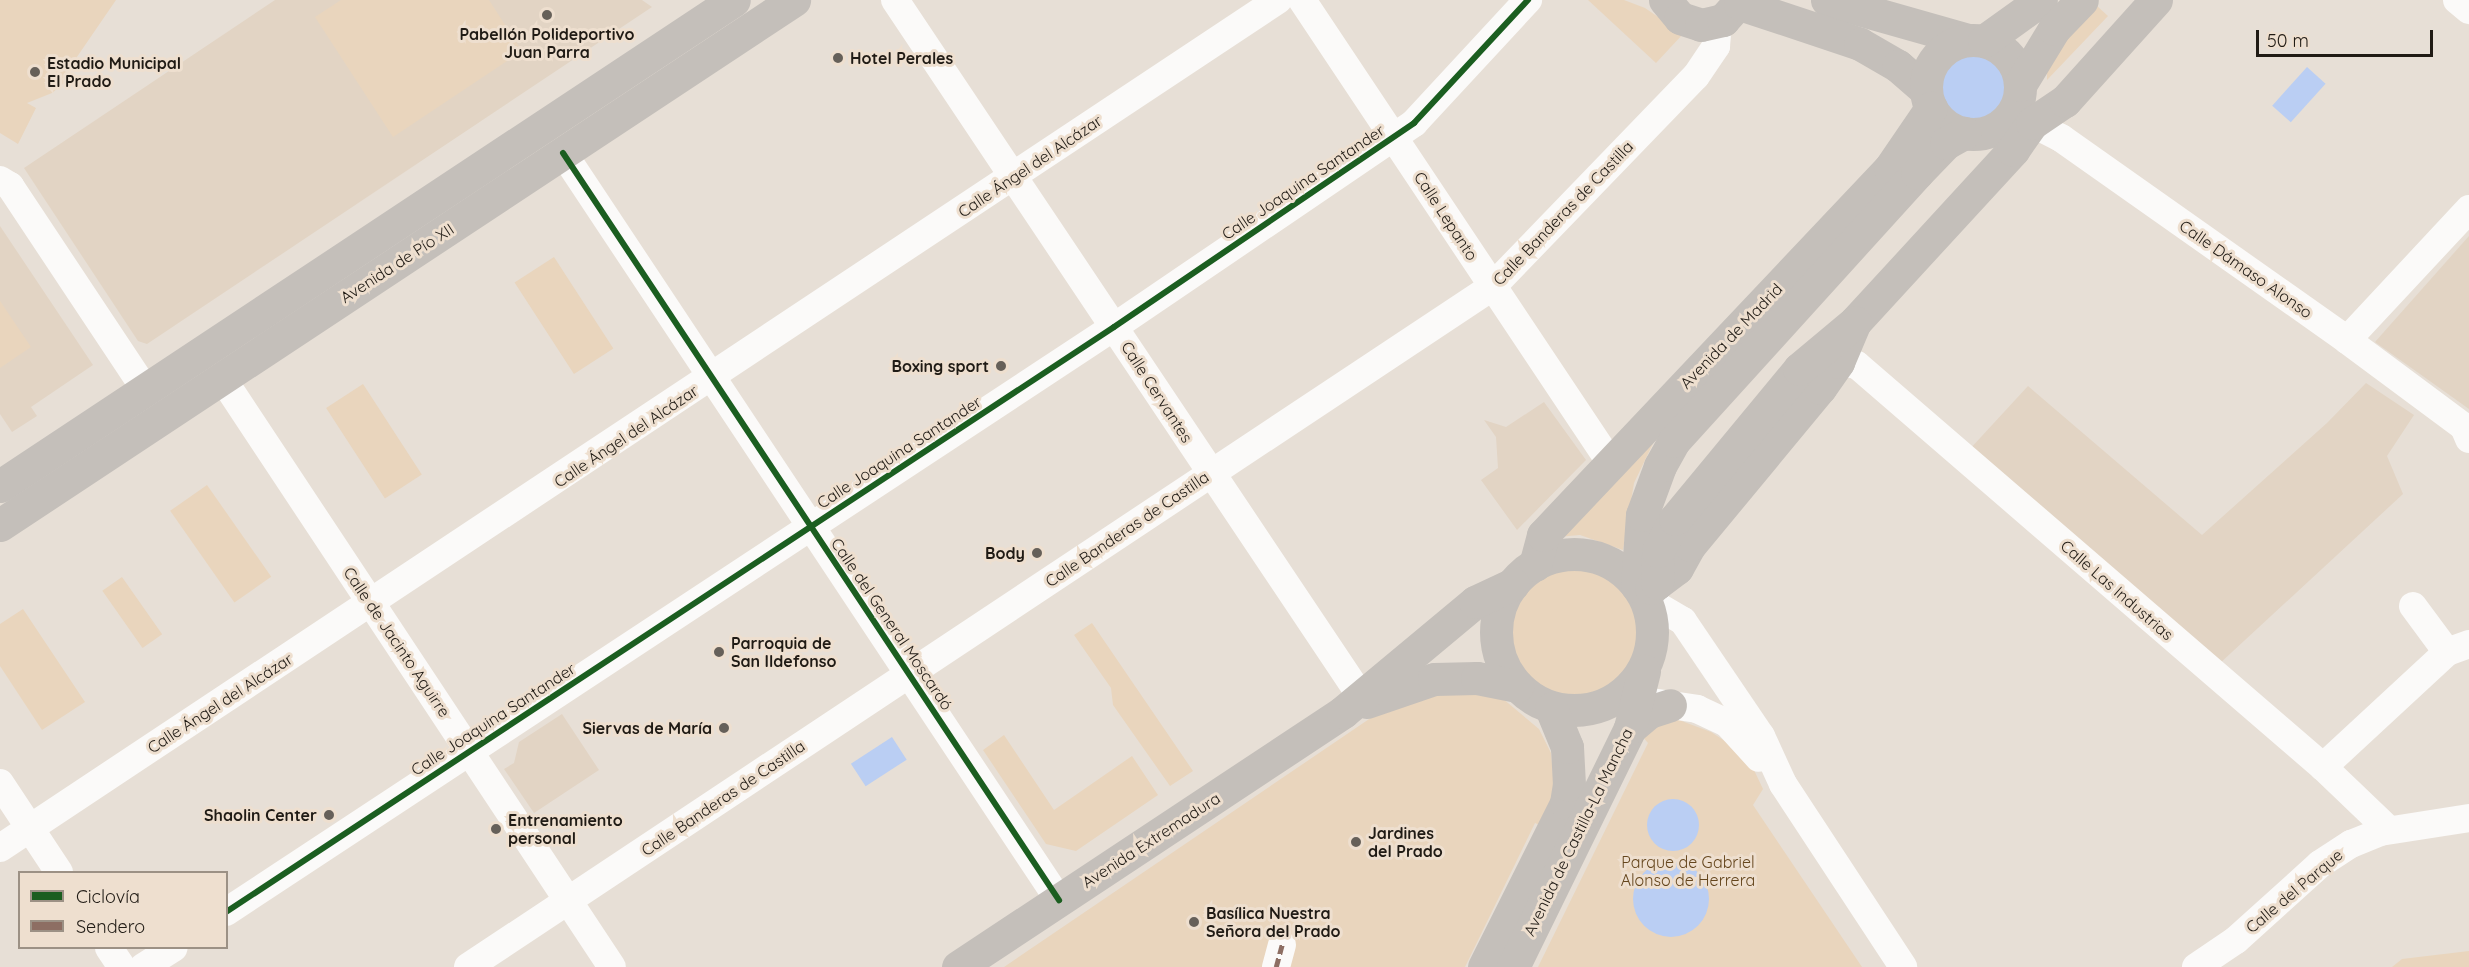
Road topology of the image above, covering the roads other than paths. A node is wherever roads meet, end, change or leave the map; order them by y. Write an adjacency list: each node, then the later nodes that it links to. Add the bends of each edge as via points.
1 (734, 0): 31 (main road, Avenida de Pío XII)
2 (794, 0): 20 (main road, Avenida de Pío XII)
3 (895, 0): 21 (street, Calle Cervantes)
4 (1278, 0): 21 (street, Calle Ángel del Alcázar)
5 (1302, 0): 19 (street, Calle Lepanto)
6 (1528, 0): 19 (street, Calle Joaquina Santander, via 1414,123)
7 (1665, 0): 13 (main road, via 1685,21 1701,25)
8 (1827, 0): 15 (main road)
9 (2041, 0): 15 (main road)
10 (2082, 0): 17 (main road, via 2054,29)
11 (2157, 0): 17 (main road, via 2065,101)
12 (2457, 0): 14 (street)
13 (1733, 9): 16 (main road, via 1860,44 1898,66); 24 (street, Calle Banderas de Castilla, via 1716,46 1696,76)
14 (2469, 10)
15 (1976, 41): 16 (main road, via 1951,45 1937,57 1929,72); 17 (main road, via 2011,59)
16 (1929, 99): 18 (main road, via 1945,124); 33 (main road, Avenida de Madrid, via 1890,168)
17 (2021, 107): 18 (main road, via 1994,129); 25 (main road, via 2013,150); 27 (street, Calle Dámaso Alonso)
18 (1964, 133): 39 (main road, Avenida de Madrid, via 1946,143 1917,173 1674,441 1642,515)
19 (1393, 136): 24 (street, Calle Lepanto); 26 (street, Calle Joaquina Santander)
20 (562, 153): 29 (main road, Avenida de Pío XII); 30 (street, Calle del General Moscardó)
21 (1014, 176): 26 (street, Calle Cervantes); 30 (street, Calle Ángel del Alcázar)
22 (0, 180): 31 (street, via 10,186)
23 (2469, 209): 27 (street)
24 (1492, 287): 33 (street, Calle Lepanto); 34 (street, Calle Banderas de Castilla)
25 (1855, 322): 28 (main road); 39 (main road, via 1798,369 1675,519 1658,551)
26 (1114, 327): 34 (street, Calle Cervantes); 37 (street, Calle Joaquina Santander)
27 (2346, 340): 32 (street, Calle Dámaso Alonso, via 2464,427)
28 (1838, 362): 39 (main road, via 1690,545 1677,568); 50 (street, Calle Las Industrias, via 1857,365)
29 (222, 378): 36 (main road, Avenida de Pío XII); 40 (street, Calle de Jacinto Aguirre)
30 (713, 379): 37 (street, Calle del General Moscardó); 40 (street, Calle Ángel del Alcázar)
31 (145, 389): 35 (main road, Avenida de Pío XII)
32 (2469, 439)
33 (1610, 462): 38 (main road, Avenida de Madrid, via 1542,535)
34 (1211, 474): 43 (street, Calle Banderas de Castilla); 45 (street, Calle Cervantes)
35 (0, 486)
36 (0, 525)
37 (810, 526): 43 (street, Calle del General Moscardó); 49 (street, Calle Joaquina Santander)
38 (1524, 574): 39 (main road, via 1558,555 1593,556 1620,568); 44 (main road, via 1499,608 1495,639 1501,663); 45 (main road, Avenida Extremadura, via 1475,602)
39 (1645, 591): 48 (main road, Avenida de Castilla-La Mancha, via 1652,629 1647,661); 52 (street, via 1683,621 1761,736)
40 (371, 604): 49 (street, Calle de Jacinto Aguirre); 54 (street, Calle Ángel del Alcázar)
41 (2413, 606): 42 (street)
42 (2458, 648): 50 (street)
43 (909, 674): 58 (street, Calle del General Moscardó); 59 (street, Calle Banderas de Castilla)
44 (1517, 686): 45 (main road, Avenida Extremadura, via 1477,678 1434,679); 47 (main road)
45 (1352, 704): 58 (main road, Avenida Extremadura)
46 (1670, 705): 48 (main road, via 1649,712); 52 (street, via 1697,709 1727,723)
47 (1551, 708): 48 (main road); 68 (main road, Avenida de Castilla-La Mancha, via 1567,747 1566,803)
48 (1628, 708): 69 (main road, Avenida de Castilla-La Mancha)
49 (469, 751): 59 (street, Calle de Jacinto Aguirre); 60 (street, Calle Joaquina Santander)
50 (2323, 767): 55 (street, Calle Las Industrias)
51 (0, 783): 54 (street)
52 (1783, 784): 70 (street)
53 (2469, 818): 55 (street, Calle del Parque)
54 (30, 828): 56 (street, Calle Ángel del Alcázar); 57 (street)
55 (2389, 830): 71 (street, Calle del Parque, via 2360,839 2329,858 2236,940)
56 (0, 848)
57 (58, 871)
58 (1059, 900): 67 (main road, Avenida Extremadura)
59 (568, 901): 65 (street, Calle Banderas de Castilla); 66 (street, Calle de Jacinto Aguirre)
60 (228, 911)
61 (110, 949): 63 (street)
62 (171, 949): 64 (street)
63 (122, 967)
64 (143, 967)
65 (468, 967)
66 (612, 967)
67 (958, 967)
68 (1484, 967)
69 (1513, 967)
70 (1903, 967)
71 (2196, 967)

